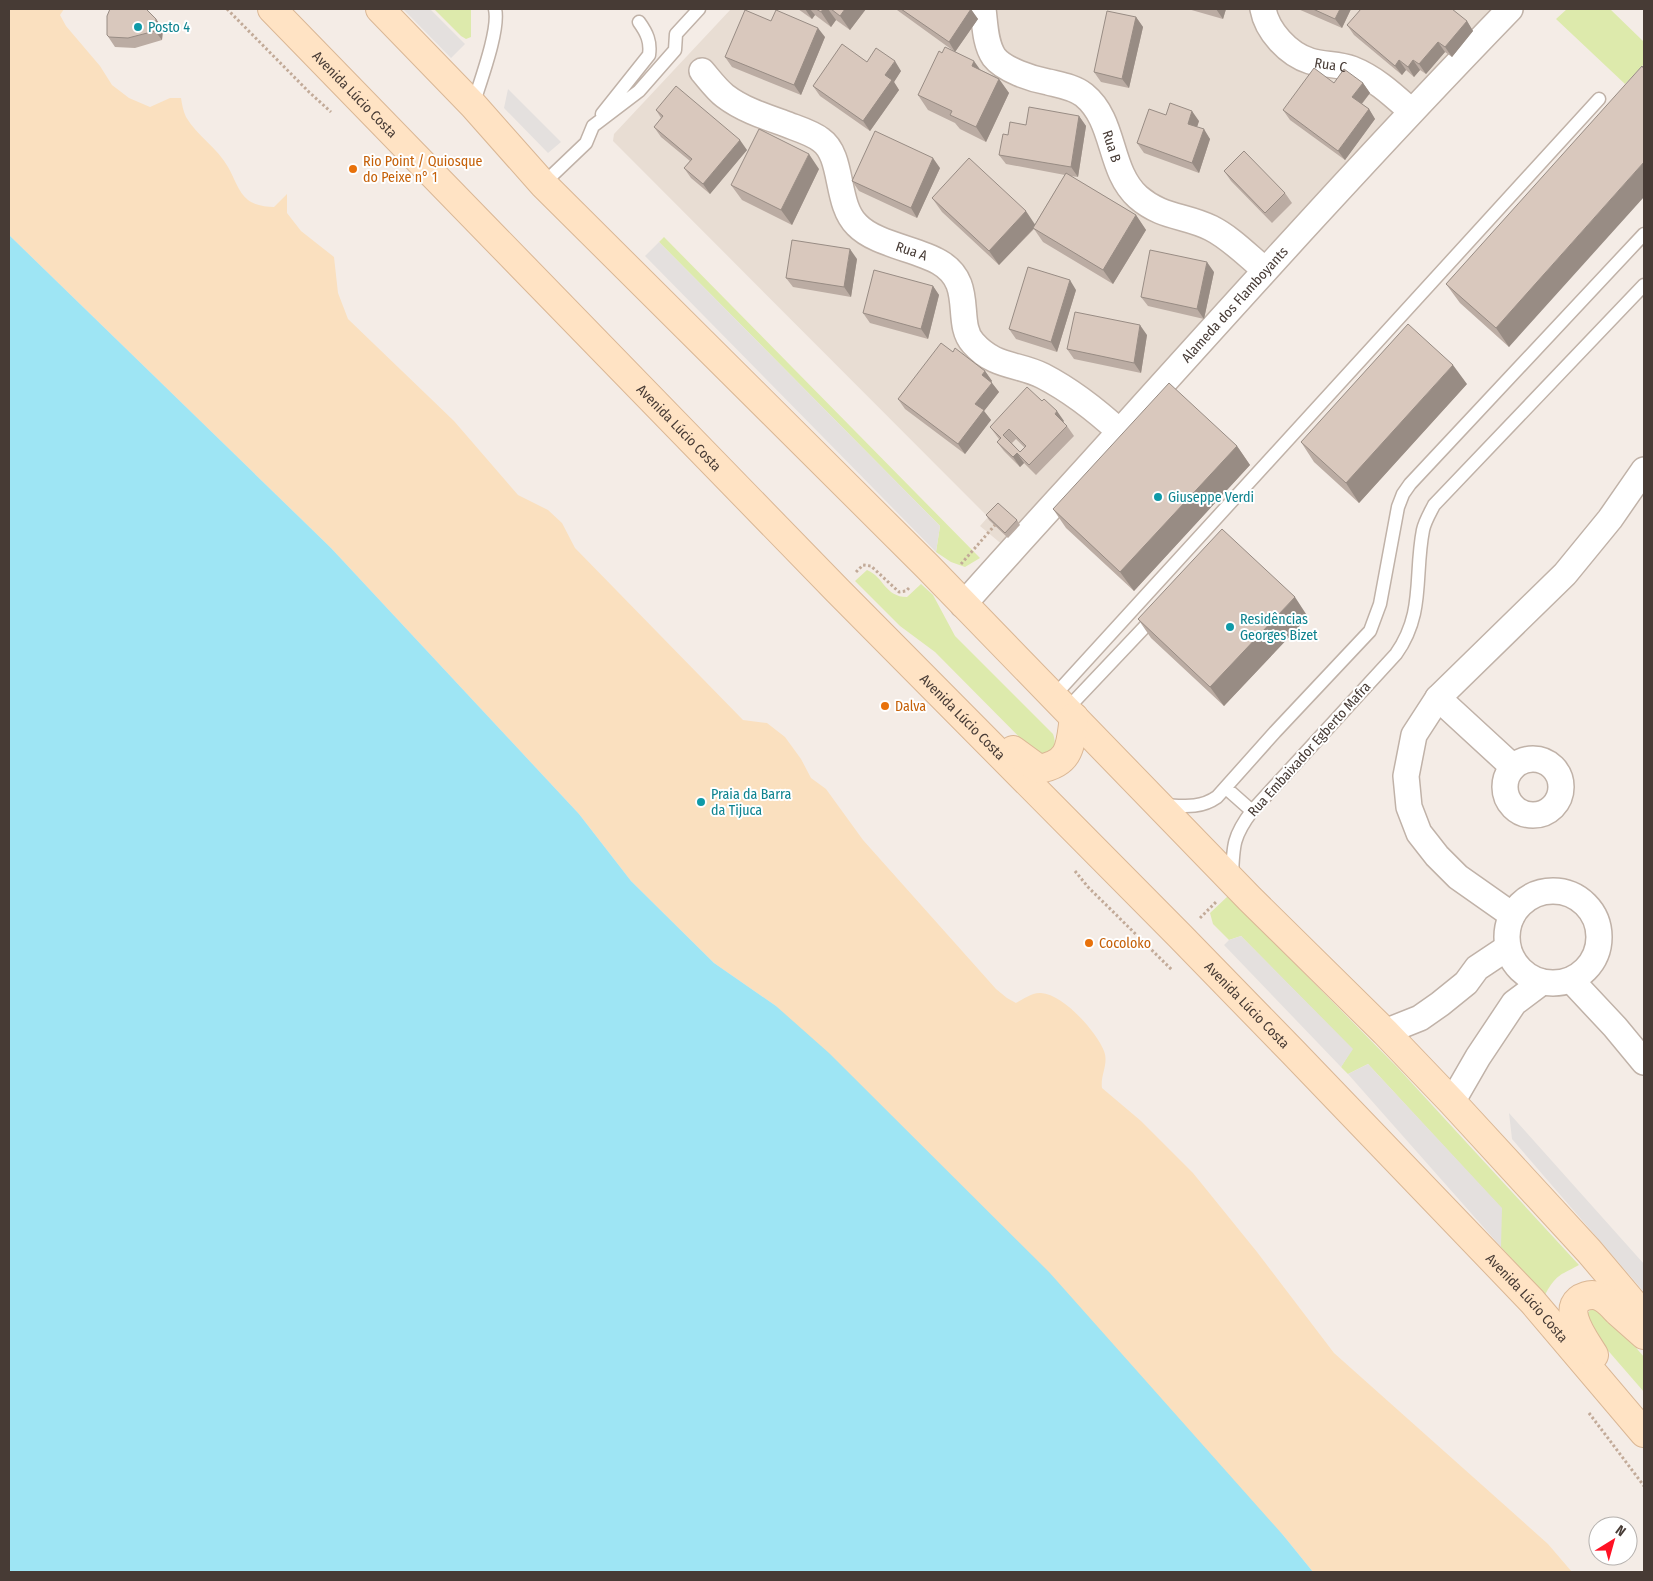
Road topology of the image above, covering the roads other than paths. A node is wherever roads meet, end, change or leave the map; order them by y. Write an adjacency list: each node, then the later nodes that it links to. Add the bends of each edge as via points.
1 (272, 9): 23 (main road, Avenida Lúcio Costa)
2 (380, 9): 11 (main road)
3 (495, 9): 11 (lane, via 495,30)
4 (699, 9): 13 (lane, via 676,34 675,50 639,91)
5 (983, 9): 16 (street, Rua B, via 988,42 1001,63 1035,79 1068,86 1083,94 1095,108 1110,137 1119,171 1138,196 1154,209 1170,216 1212,228)
6 (1263, 9): 12 (street, Rua C, via 1274,33 1288,49 1309,60 1352,69 1386,88)
7 (1510, 9): 12 (street, Alameda dos Flamboyants)
8 (639, 22): 13 (lane, via 648,37 648,55)
9 (702, 71): 18 (street, Rua A, via 735,102 822,140 830,149 837,168 849,216 862,230 940,262 952,272 962,291 966,328 971,341 980,350 1006,365 1057,383 1092,406)
10 (1599, 99): 24 (lane)
11 (473, 104): 14 (main road)
12 (1411, 111): 16 (street, Alameda dos Flamboyants)
13 (593, 126): 14 (lane, via 586,143)
14 (543, 184): 21 (main road)
15 (1644, 234): 26 (lane, via 1410,484 1395,518 1380,604 1370,631)
16 (1265, 270): 18 (street, Alameda dos Flamboyants)
17 (1644, 285): 28 (lane, Rua Embaixador Egberto Mafra, via 1434,505 1423,529 1415,611 1406,640)
18 (1120, 432): 21 (street, Alameda dos Flamboyants)
19 (1644, 470): 22 (street, via 1610,519 1565,574)
20 (1165, 604): 24 (lane)
21 (963, 605): 24 (main road)
22 (1438, 698): 25 (street); 30 (street, via 1414,735 1406,776 1409,807 1419,833 1437,856 1458,877)
23 (948, 700): 24 (main road, via 1039,769 1063,760 1070,747); 39 (main road, Avenida Lúcio Costa, via 1194,949 1532,1301)
24 (1064, 708): 27 (main road)
25 (1513, 767)
26 (1226, 788): 27 (lane, via 1208,804); 28 (lane)
27 (1158, 805): 29 (main road)
28 (1252, 811): 29 (lane, Rua Embaixador Egberto Mafra, via 1235,837)
29 (1231, 880): 34 (main road)
30 (1512, 915): 31 (street, via 1507,930); 32 (street, via 1522,902 1536,893 1568,892 1582,900 1599,927 1599,944 1594,959 1584,972)
31 (1508, 948): 33 (street, via 1520,970); 34 (street, via 1477,968 1466,982 1420,1018)
32 (1570, 980): 33 (street); 35 (street)
33 (1542, 982): 36 (street, via 1514,1003)
34 (1385, 1032): 36 (main road)
35 (1644, 1062)
36 (1452, 1102): 37 (main road)
37 (1644, 1316)
38 (1644, 1336): 39 (main road, via 1604,1298 1588,1295 1575,1306 1576,1324)
39 (1639, 1426)

